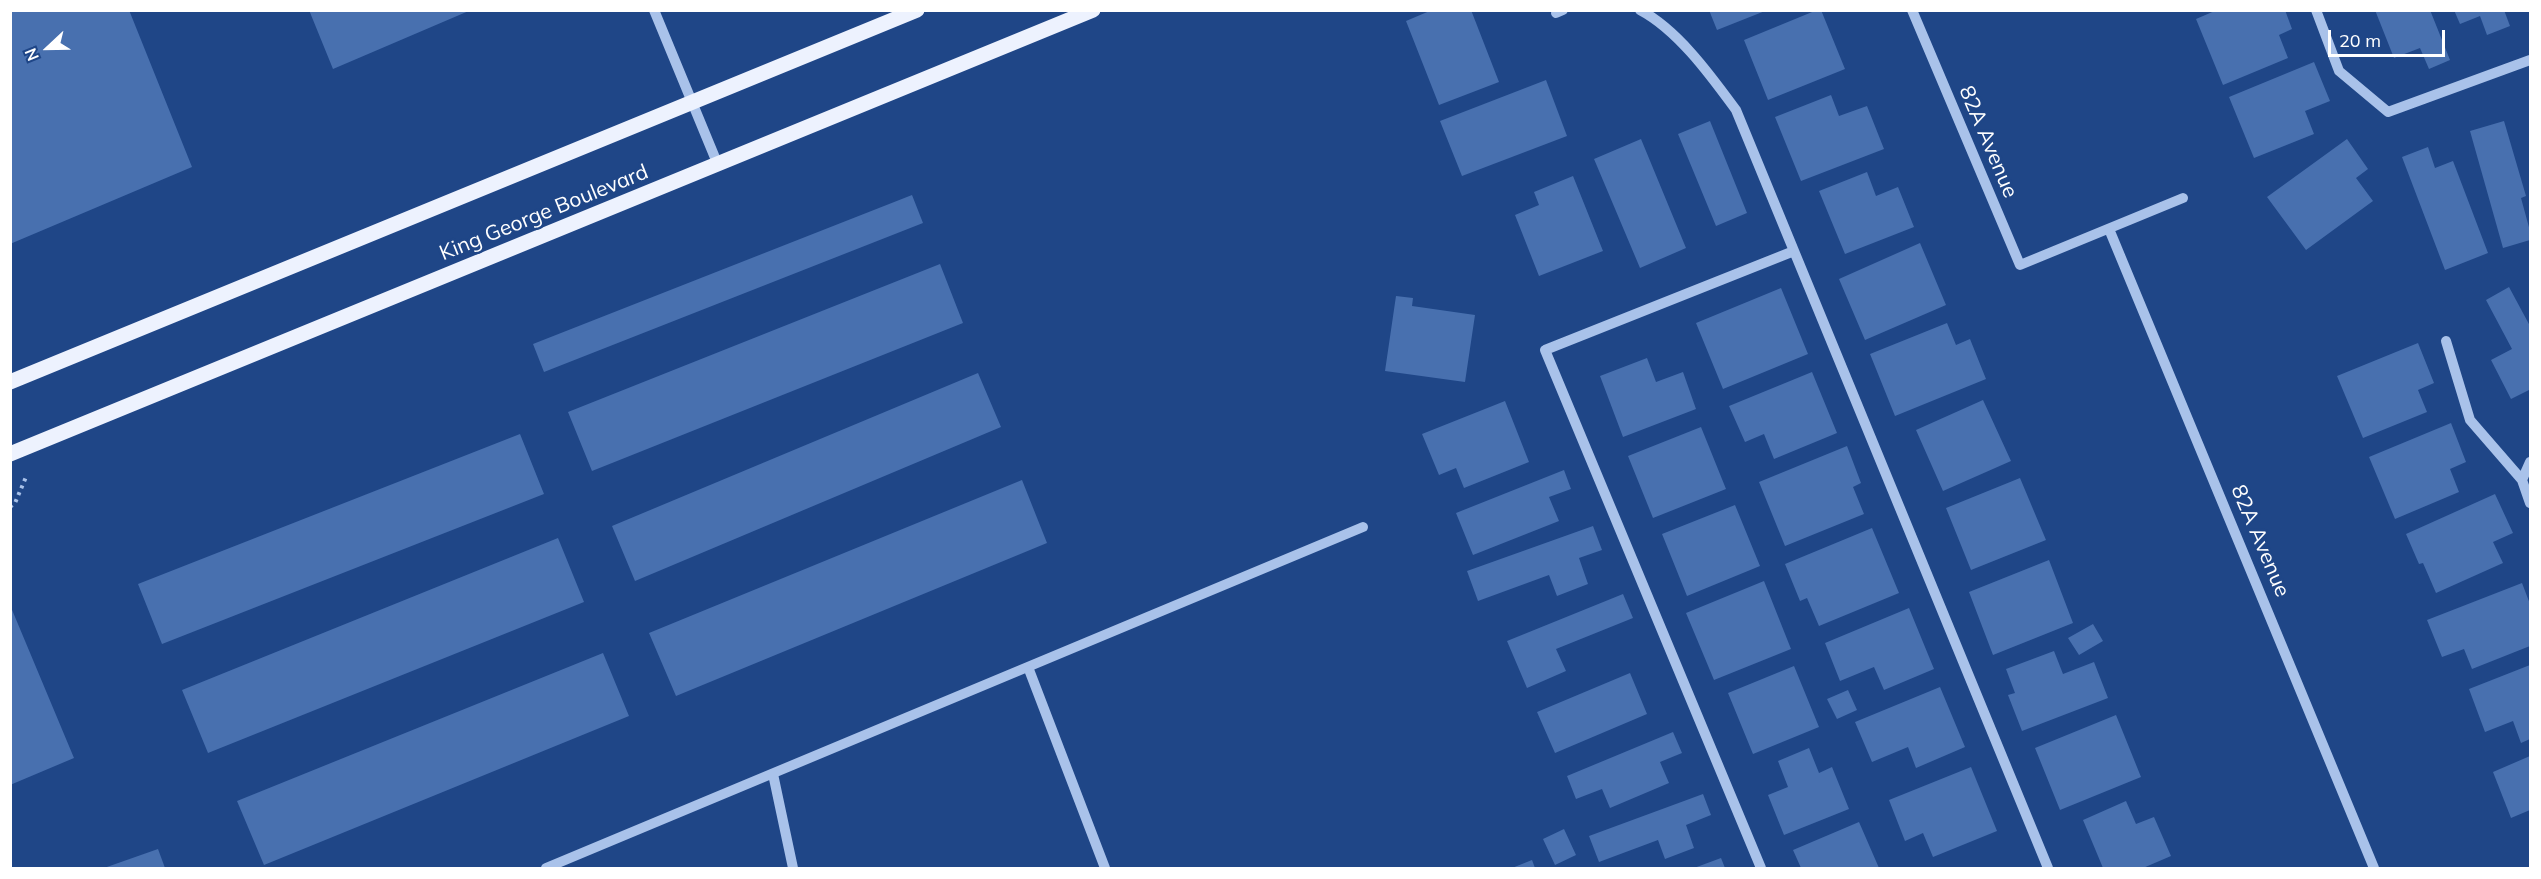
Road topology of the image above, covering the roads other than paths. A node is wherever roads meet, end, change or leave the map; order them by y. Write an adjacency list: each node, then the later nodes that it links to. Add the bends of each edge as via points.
1 (654, 10): 8 (street)
2 (917, 10): 8 (main road)
3 (1093, 10): 9 (main road, King George Boulevard)
4 (1640, 10): 12 (street, via 1683,45 1736,110)
5 (1912, 10): 11 (street, 82A Avenue, via 2020,265)
6 (2316, 10): 7 (street, via 2339,71 2388,112)
7 (2530, 60)
8 (692, 103): 9 (street); 14 (main road)
9 (717, 165): 15 (main road, King George Boulevard)
10 (2183, 198): 11 (street, 82A Avenue)
11 (2109, 228): 27 (street, 82A Avenue)
12 (1794, 251): 25 (street, via 1545,350); 26 (street)
13 (2446, 341): 17 (street, via 2470,420)
14 (10, 382)
15 (10, 454)
16 (2530, 462): 17 (street)
17 (2522, 480): 18 (street)
18 (2530, 503)
19 (1363, 526): 20 (street)
20 (1028, 667): 21 (street); 24 (street)
21 (773, 774): 22 (street); 23 (street)
22 (546, 868)
23 (793, 868)
24 (1105, 868)
25 (1761, 868)
26 (2048, 868)
27 (2374, 868)

